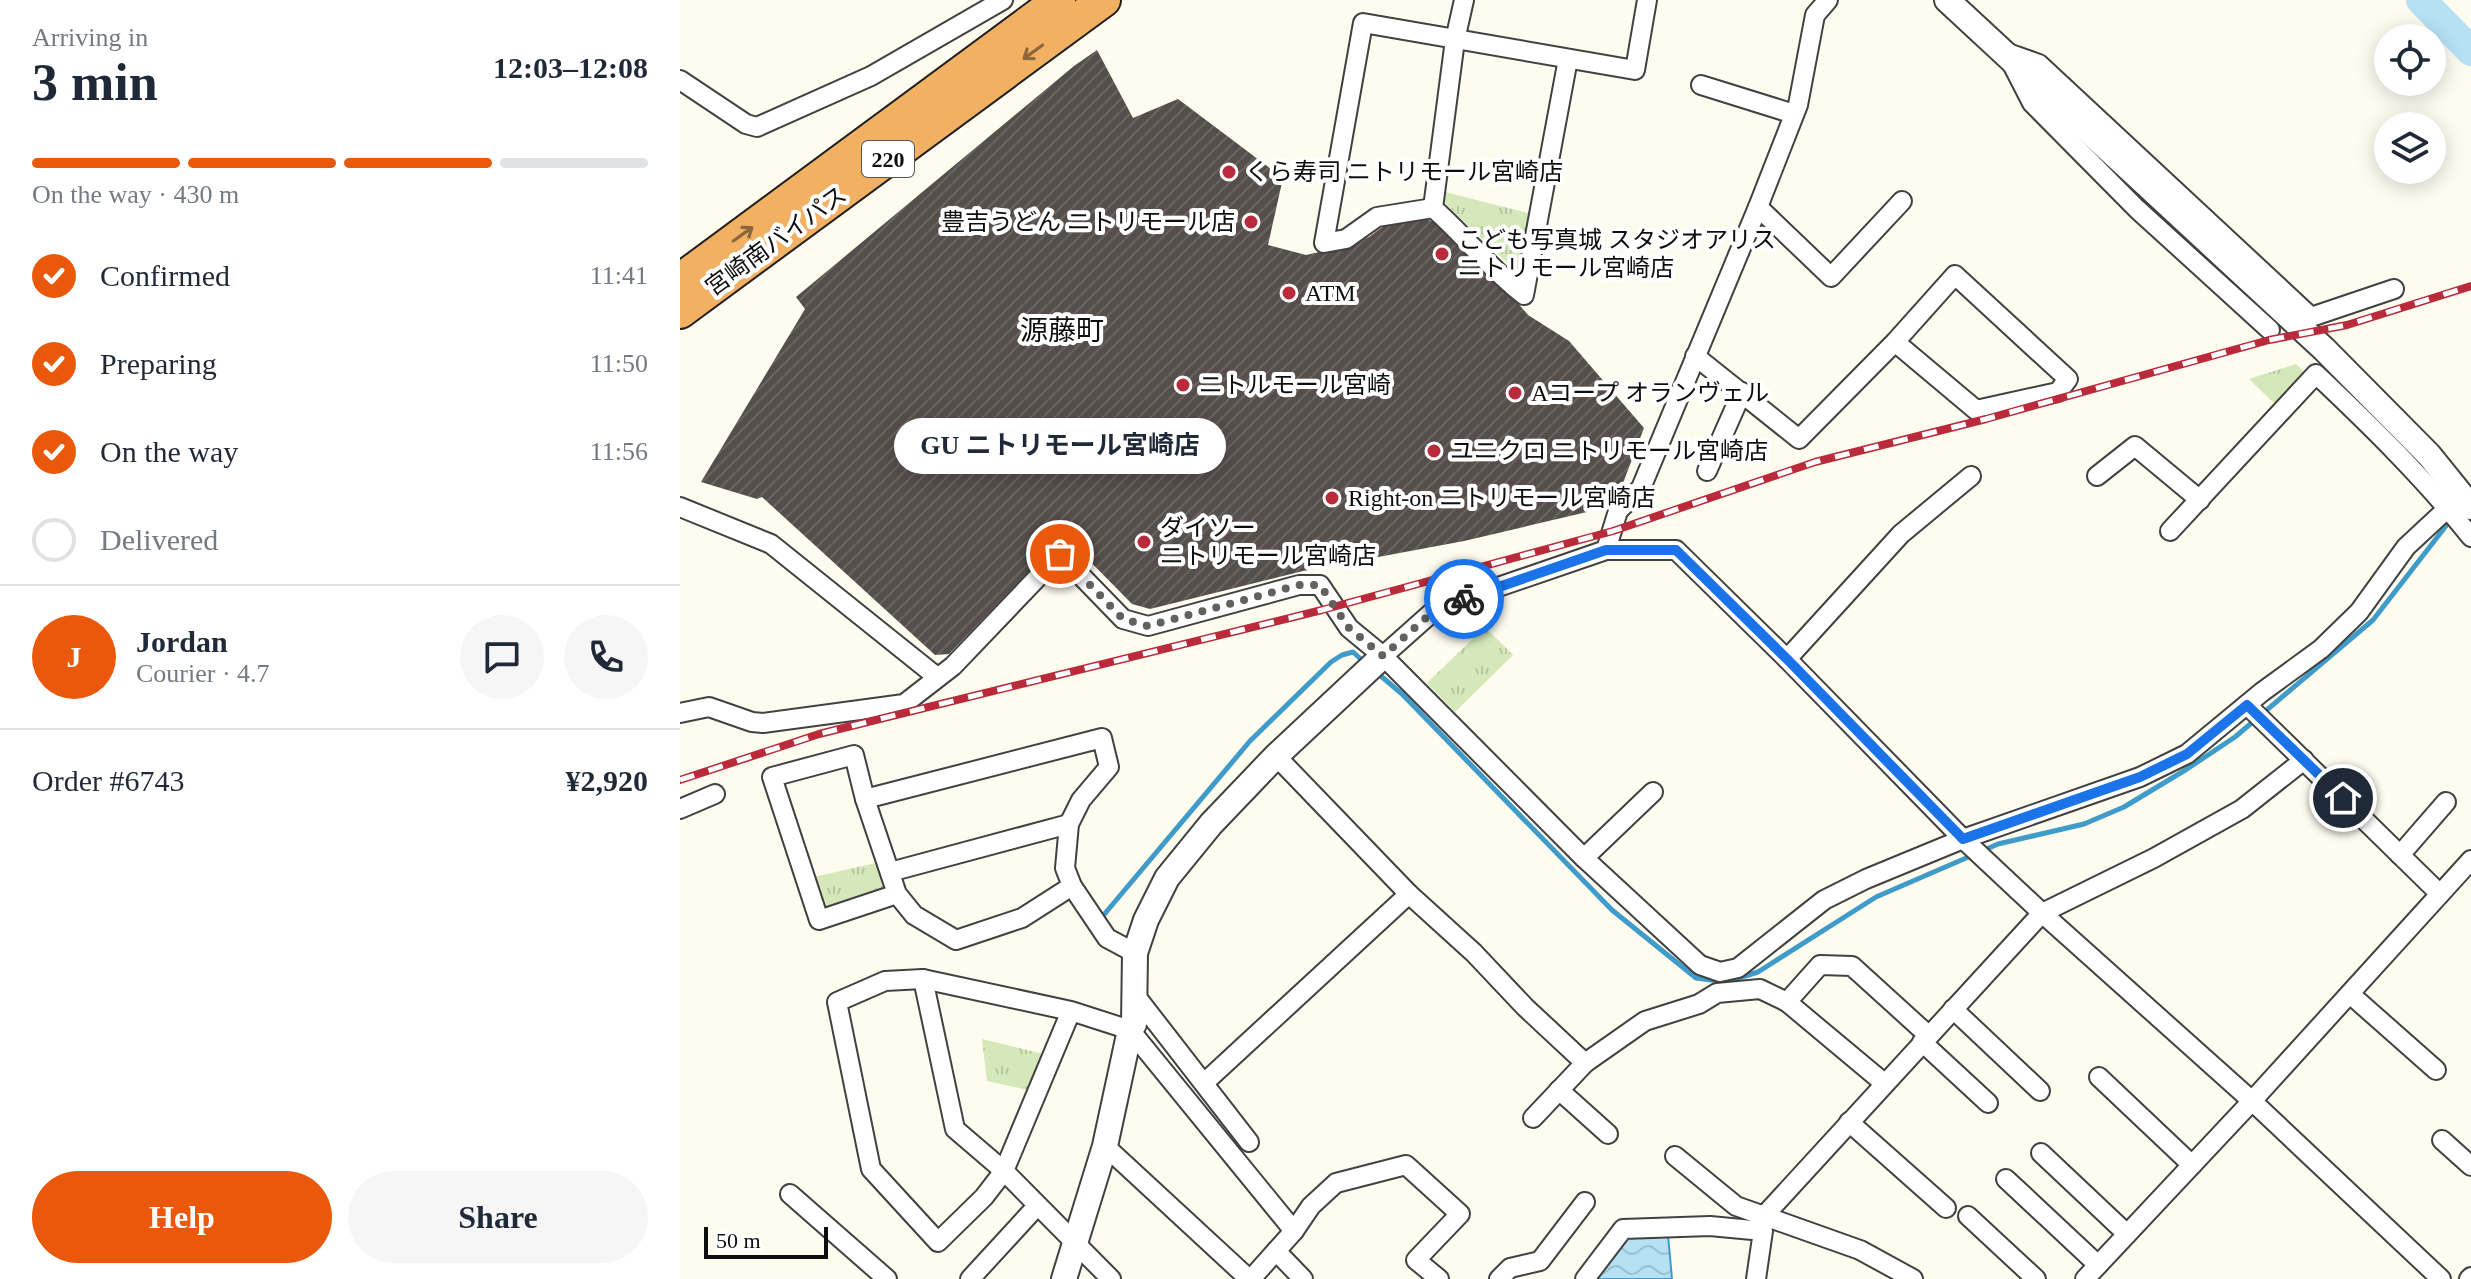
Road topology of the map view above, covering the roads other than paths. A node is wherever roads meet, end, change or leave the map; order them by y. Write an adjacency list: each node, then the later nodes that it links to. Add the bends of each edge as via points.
1 (1003, 0): 11 (street, via 871,76 757,127)
2 (1059, 0): 17 (highway, 宮崎南バイパス / 220, one-way to 2)
3 (1464, 0): 8 (street)
4 (1647, 0): 10 (street, via 1635,70)
5 (1828, 0): 13 (street, via 1815,15)
6 (1947, 0): 9 (street)
7 (1097, 2): 19 (highway, 宮崎南バイパス / 220, one-way to 19)
8 (1455, 40): 10 (street); 16 (street); 16 (street, via 1363,23 1324,243 1346,239 1377,217)
9 (2006, 52): 18 (street, via 2039,64 2311,317); 20 (street, via 2032,103 2137,209); 29 (street, via 2324,349 2429,455)
10 (1568, 59): 16 (street, via 1524,295)
11 (680, 80)
12 (1701, 85): 13 (street)
13 (1794, 114): 15 (street)
14 (1902, 201): 15 (street, via 1831,277)
15 (1758, 207): 22 (street)
16 (1433, 208)
17 (680, 280)
18 (2394, 289)
19 (680, 312)
20 (2270, 330)
21 (1895, 342): 21 (street, via 1955,275 2068,379 2058,392 1976,410); 23 (street, via 1799,439)
22 (1695, 356): 23 (street); 32 (street, via 1641,488 1618,511)
23 (1742, 392): 24 (street)
24 (1707, 471)
25 (1971, 476): 34 (street, via 1901,534)
26 (2097, 476): 27 (street, via 2135,446)
27 (2200, 500): 29 (street, via 2316,374); 30 (street)
28 (680, 507): 35 (street, via 771,544)
29 (2460, 507): 31 (street); 36 (street, via 2406,547 2359,612 2331,640)
30 (2170, 531)
31 (2471, 537)
32 (1606, 550): 33 (street, via 1437,608); 34 (street, via 1676,550)
33 (1383, 656): 35 (street, via 1349,628 1320,585 1299,585 1148,626 1123,619 1060,554); 38 (street); 48 (street)
34 (1787, 659): 46 (street)
35 (937, 677): 37 (street, via 904,704 763,723 709,707)
36 (2247, 705): 39 (street); 46 (street, via 2187,754 2140,777)
37 (680, 713)
38 (1276, 756): 53 (street); 56 (street, via 1167,878)
39 (2304, 760): 47 (street); 55 (street, via 2242,809)
40 (1653, 792): 48 (street)
41 (715, 794): 44 (street)
42 (865, 799): 45 (street, via 1102,738 1109,767); 50 (street); 52 (street, via 854,755 772,777 819,920)
43 (2446, 802): 47 (street)
44 (680, 809)
45 (1069, 824): 50 (street); 51 (street, via 1065,868)
46 (1963, 839): 48 (street, via 1824,900 1738,968 1720,972 1700,965); 55 (street)
47 (2400, 855): 54 (street)
48 (1584, 858)
49 (2471, 860): 54 (street)
50 (890, 872): 52 (street)
51 (1072, 886): 52 (street, via 1022,918 956,940 914,915); 56 (street, via 1107,938)
52 (897, 894)
53 (1409, 894): 65 (street); 68 (street)
54 (2440, 894): 58 (street)
55 (2042, 913): 61 (street); 72 (street)
56 (1135, 953): 59 (street)
57 (923, 979): 62 (street); 84 (street, via 955,1129); 84 (street, via 885,981 837,1002 871,1169 938,1242)
58 (2350, 994): 66 (street); 72 (street)
59 (1135, 995): 63 (street); 68 (street)
60 (1787, 1002): 64 (street, via 1820,965 1852,966); 65 (street, via 1760,989 1717,993 1645,1021); 69 (street)
61 (1953, 1009): 64 (street); 71 (street)
62 (1071, 1011): 63 (street); 84 (street)
63 (1130, 1030): 79 (street); 92 (street)
64 (1925, 1038): 69 (street); 73 (street)
65 (1585, 1063): 70 (street)
66 (2436, 1070)
67 (2099, 1077): 82 (street)
68 (1204, 1083): 78 (street)
69 (1884, 1083): 75 (street)
70 (1559, 1090): 74 (street); 76 (street)
71 (2040, 1091)
72 (2252, 1101): 82 (street); 109 (street)
73 (1988, 1103)
74 (1533, 1118)
75 (1849, 1122): 89 (street); 91 (street)
76 (1608, 1134)
77 (2442, 1140): 83 (street)
78 (1249, 1142)
79 (1105, 1146): 94 (street); 101 (street)
80 (2041, 1153): 93 (street)
81 (1675, 1156): 91 (street, via 1736,1206)
82 (2192, 1165): 93 (street)
83 (2471, 1166)
84 (1004, 1171): 88 (street)
85 (2006, 1179): 96 (street)
86 (790, 1194): 97 (street)
87 (1585, 1202): 104 (street, via 1540,1261 1510,1268)
88 (1037, 1206): 94 (street); 98 (street)
89 (1946, 1208)
90 (1968, 1216): 108 (street)
91 (1763, 1217): 107 (street, via 1860,1250)
92 (1294, 1231): 95 (street); 103 (street, via 1336,1183 1406,1165 1460,1214 1416,1260)
93 (2127, 1234): 96 (street)
94 (1074, 1244): 99 (street); 100 (street)
95 (1276, 1251): 101 (street); 102 (street)
96 (2091, 1272)
97 (887, 1279)
98 (970, 1279)
99 (1064, 1279)
100 (1111, 1279)
101 (1250, 1279)
102 (1303, 1279)
103 (1439, 1279)
104 (1500, 1279)
105 (1585, 1279): 106 (street, via 1623,1229 1710,1226 1763,1231)
106 (1756, 1279)
107 (1913, 1279)
108 (2036, 1279)
109 (2441, 1279)

